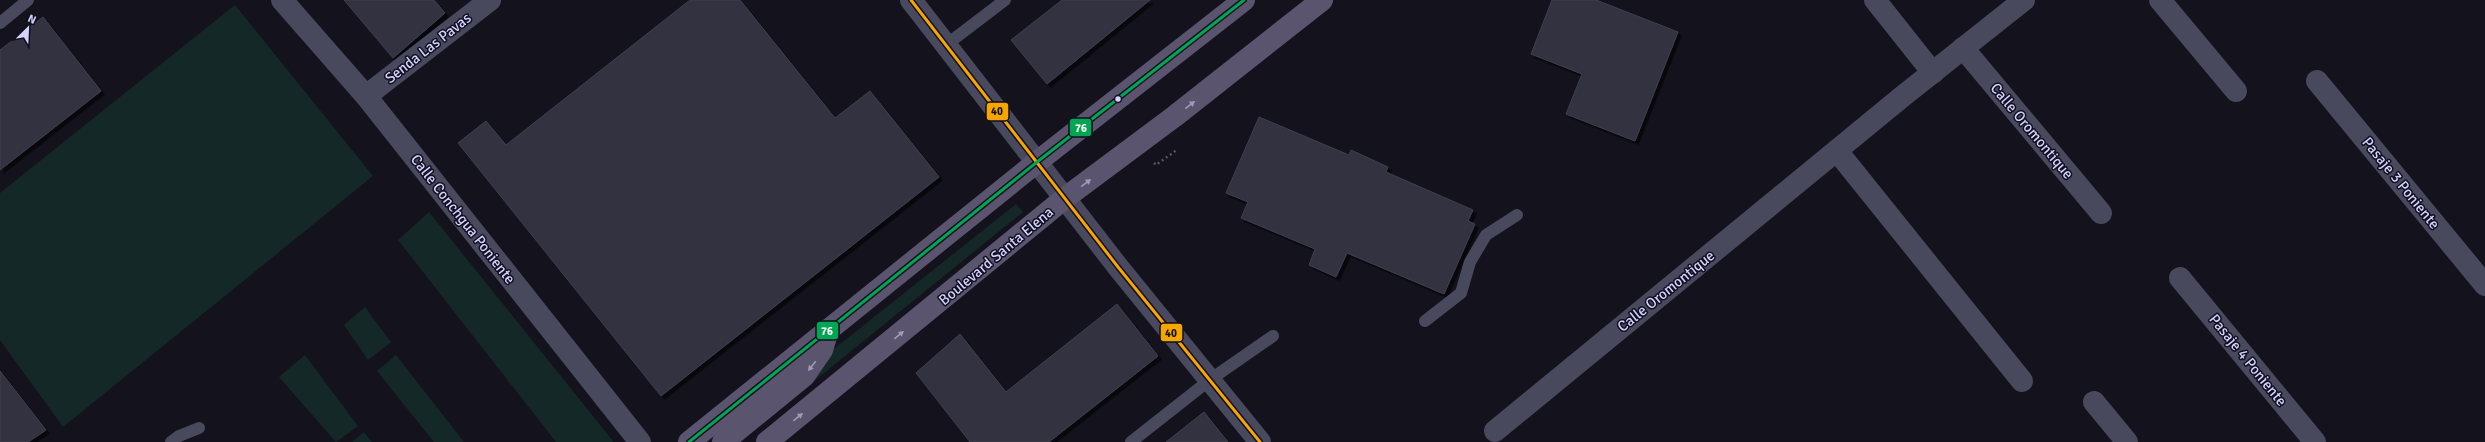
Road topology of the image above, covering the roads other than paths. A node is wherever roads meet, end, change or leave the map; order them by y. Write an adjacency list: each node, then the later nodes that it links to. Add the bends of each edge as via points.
1 (28, 0): 11 (lane)
2 (282, 0): 17 (street, Calle Conchgua Poniente)
3 (490, 0): 17 (street, Senda Las Pavas)
4 (910, 0): 12 (street)
5 (1005, 0): 12 (lane)
6 (1244, 0): 19 (main road)
7 (1322, 0): 20 (main road, Boulevard Santa Elena, one-way to 7, via 1175,116)
8 (1875, 0): 14 (street)
9 (2024, 0): 13 (street, Calle Oromontique)
10 (2160, 0): 16 (street)
11 (0, 23)
12 (946, 45): 19 (street)
13 (1963, 48): 14 (street, Calle Oromontique); 21 (street, Calle Oromontique)
14 (1933, 73): 18 (street, Calle Oromontique)
15 (2317, 81): 24 (street, Pasaje 3 Poniente)
16 (2236, 91)
17 (366, 96): 34 (street, Calle Conchgua Poniente)
18 (1837, 151): 29 (street); 32 (street, Calle Oromontique)
19 (1036, 162): 20 (street); 26 (main road)
20 (1065, 198): 28 (street); 37 (main road, Boulevard Santa Elena, one-way to 20)
21 (2101, 213)
22 (1518, 215): 25 (lane, via 1486,235 1470,262 1461,294)
23 (2180, 278): 41 (street, Pasaje 4 Poniente)
24 (2485, 285)
25 (1425, 321)
26 (828, 330): 35 (main road); 36 (main road, one-way to 36, via 822,350 804,376)
27 (1273, 336): 28 (lane)
28 (1211, 379): 38 (lane); 39 (street)
29 (2022, 381)
30 (2094, 402): 40 (street)
31 (199, 428): 33 (lane)
32 (1494, 431)
33 (171, 442)
34 (640, 442)
35 (689, 442)
36 (723, 442)
37 (768, 442)
38 (1132, 442)
39 (1260, 442)
40 (2127, 442)
41 (2315, 442)

